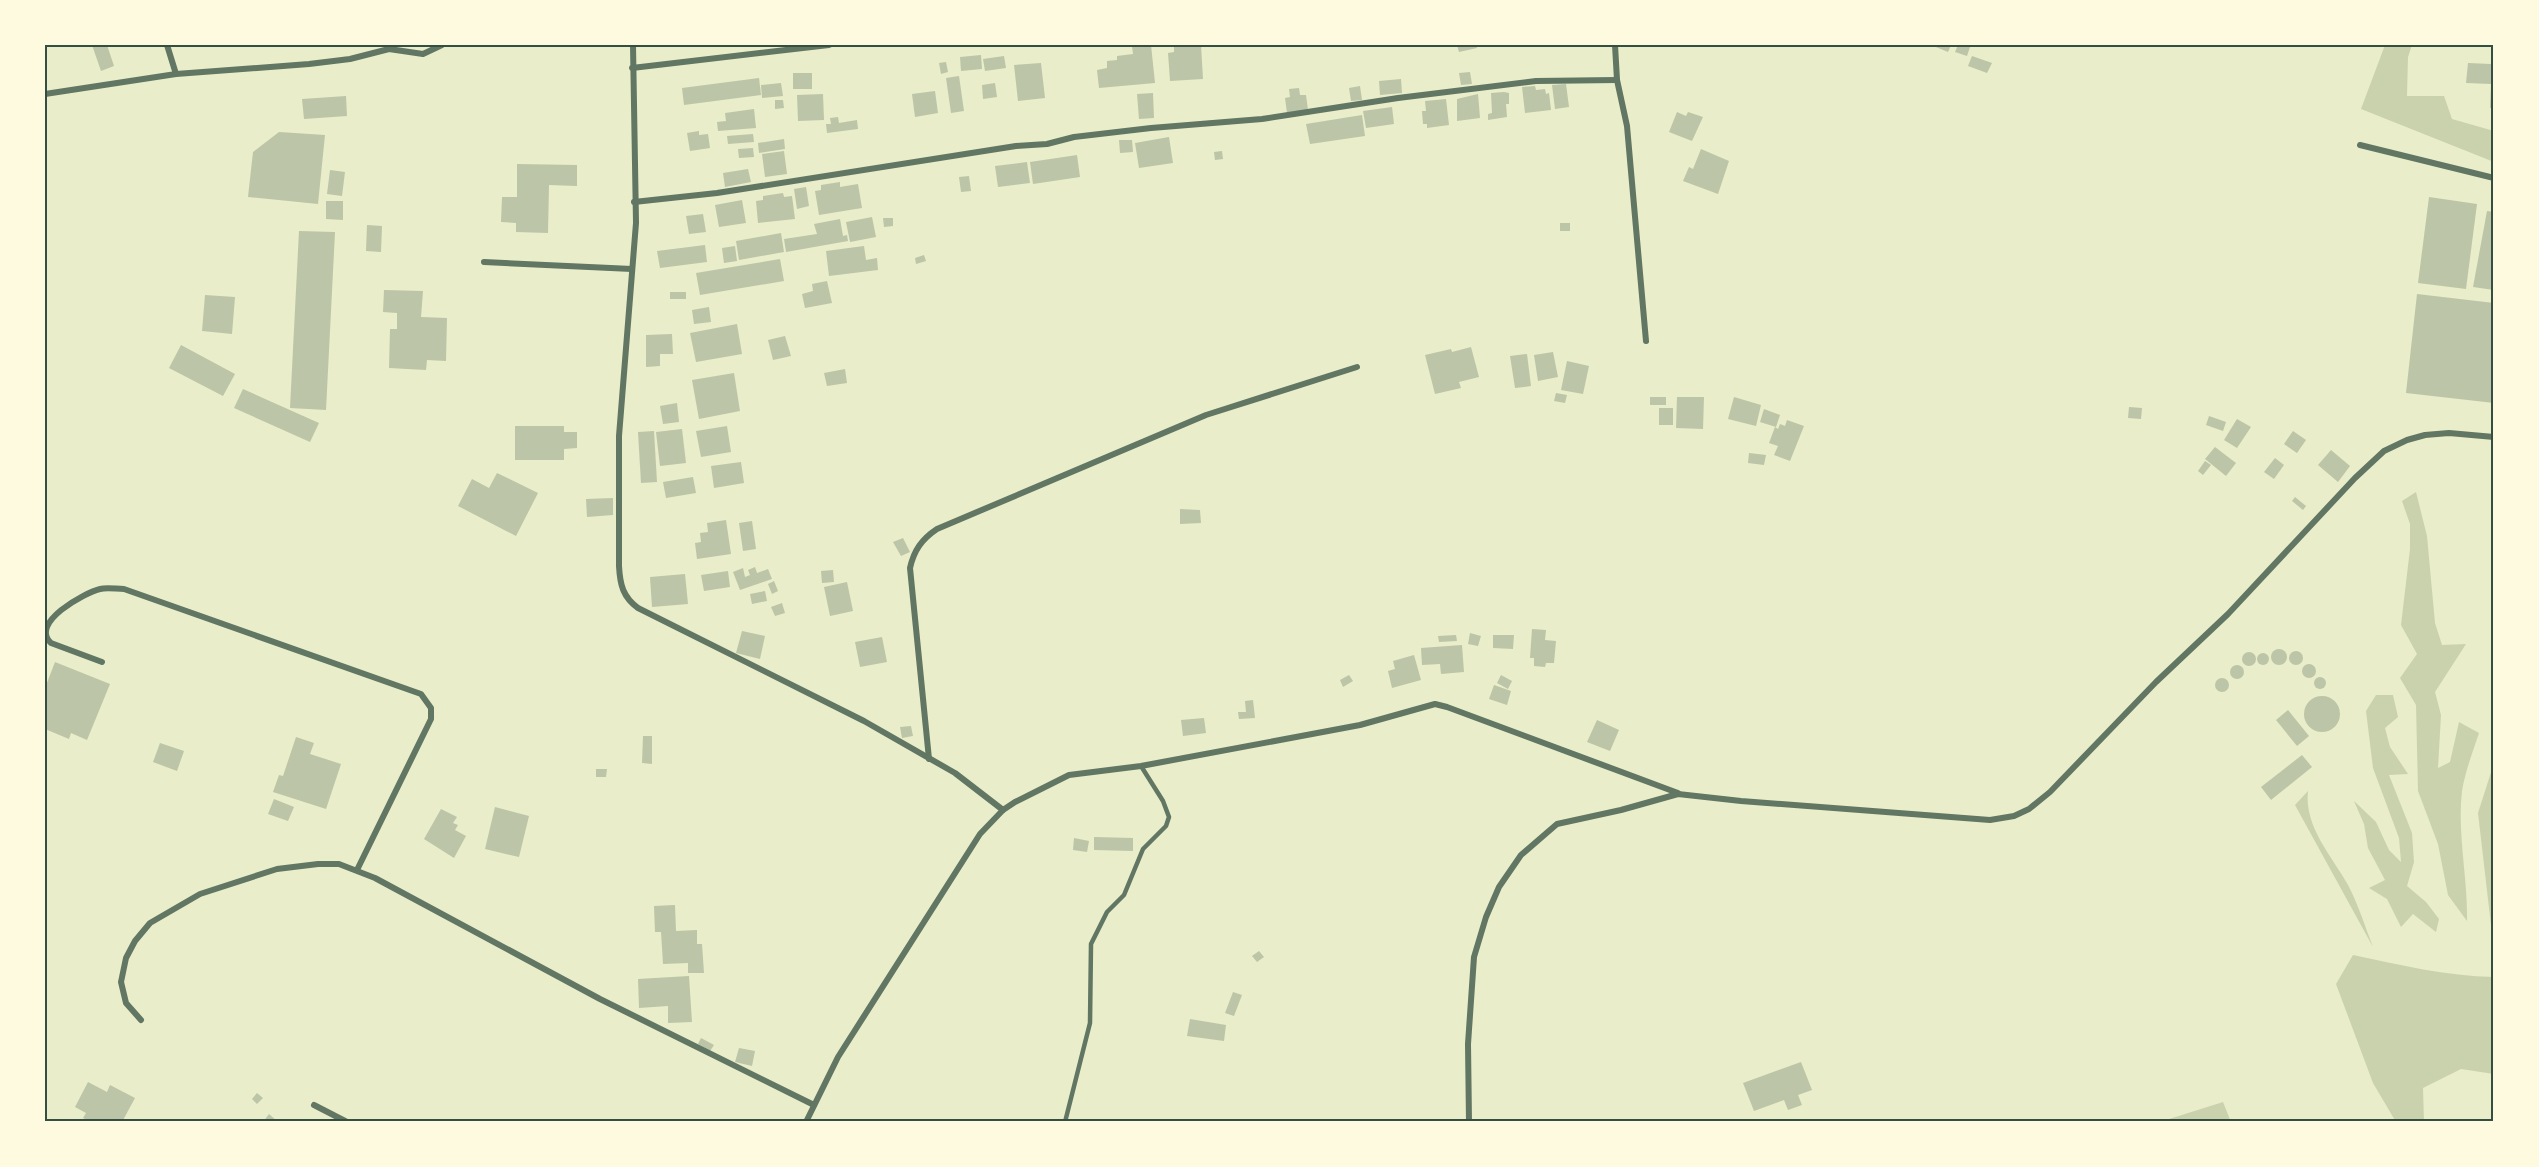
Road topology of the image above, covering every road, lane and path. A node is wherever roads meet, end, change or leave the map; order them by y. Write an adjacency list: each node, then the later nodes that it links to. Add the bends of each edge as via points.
1 (167, 45): 8 (street)
2 (442, 45): 6 (street, via 423,54)
3 (633, 45): 7 (street)
4 (828, 45): 7 (street)
5 (1615, 45): 9 (street)
6 (389, 47): 8 (street, via 309,64)
7 (633, 68): 13 (street)
8 (176, 74): 10 (street)
9 (1617, 80): 13 (street, via 1536,81 1262,119 1074,137 717,193); 16 (street, via 1627,126)
10 (45, 94)
11 (2360, 145): 12 (street)
12 (2494, 178)
13 (634, 202): 15 (street)
14 (484, 262): 15 (street)
15 (633, 268): 20 (street, via 619,436 619,567 626,599)
16 (1646, 341)
17 (1358, 366): 20 (street, via 1206,415 927,536 915,551 910,568)
18 (2494, 437): 22 (street, via 2425,435 2384,451 2050,792 2014,816 1990,820)
19 (102, 662): 24 (street, via 51,643 45,632 54,617 83,594 103,588 124,589 421,694 430,708 430,719)
20 (929, 759): 23 (street, via 955,773)
21 (1141, 766): 22 (street, via 1360,724 1435,704); 23 (street, via 1070,775); 30 (lane, via 1169,817 1166,826 1143,849 1124,895 1107,912 1091,944 1090,1023)
22 (1678, 794): 31 (street, via 1557,824 1521,855 1499,887 1474,957 1468,1044)
23 (1003, 810): 27 (street, via 969,850 838,1057)
24 (357, 870): 25 (street, via 329,863 277,869 200,894 150,923 126,958 121,982 126,1003); 27 (street, via 600,999)
25 (141, 1020)
26 (314, 1105): 28 (street)
27 (814, 1105): 29 (street)
28 (347, 1122)
29 (806, 1122)
30 (1065, 1122)
31 (1469, 1122)

